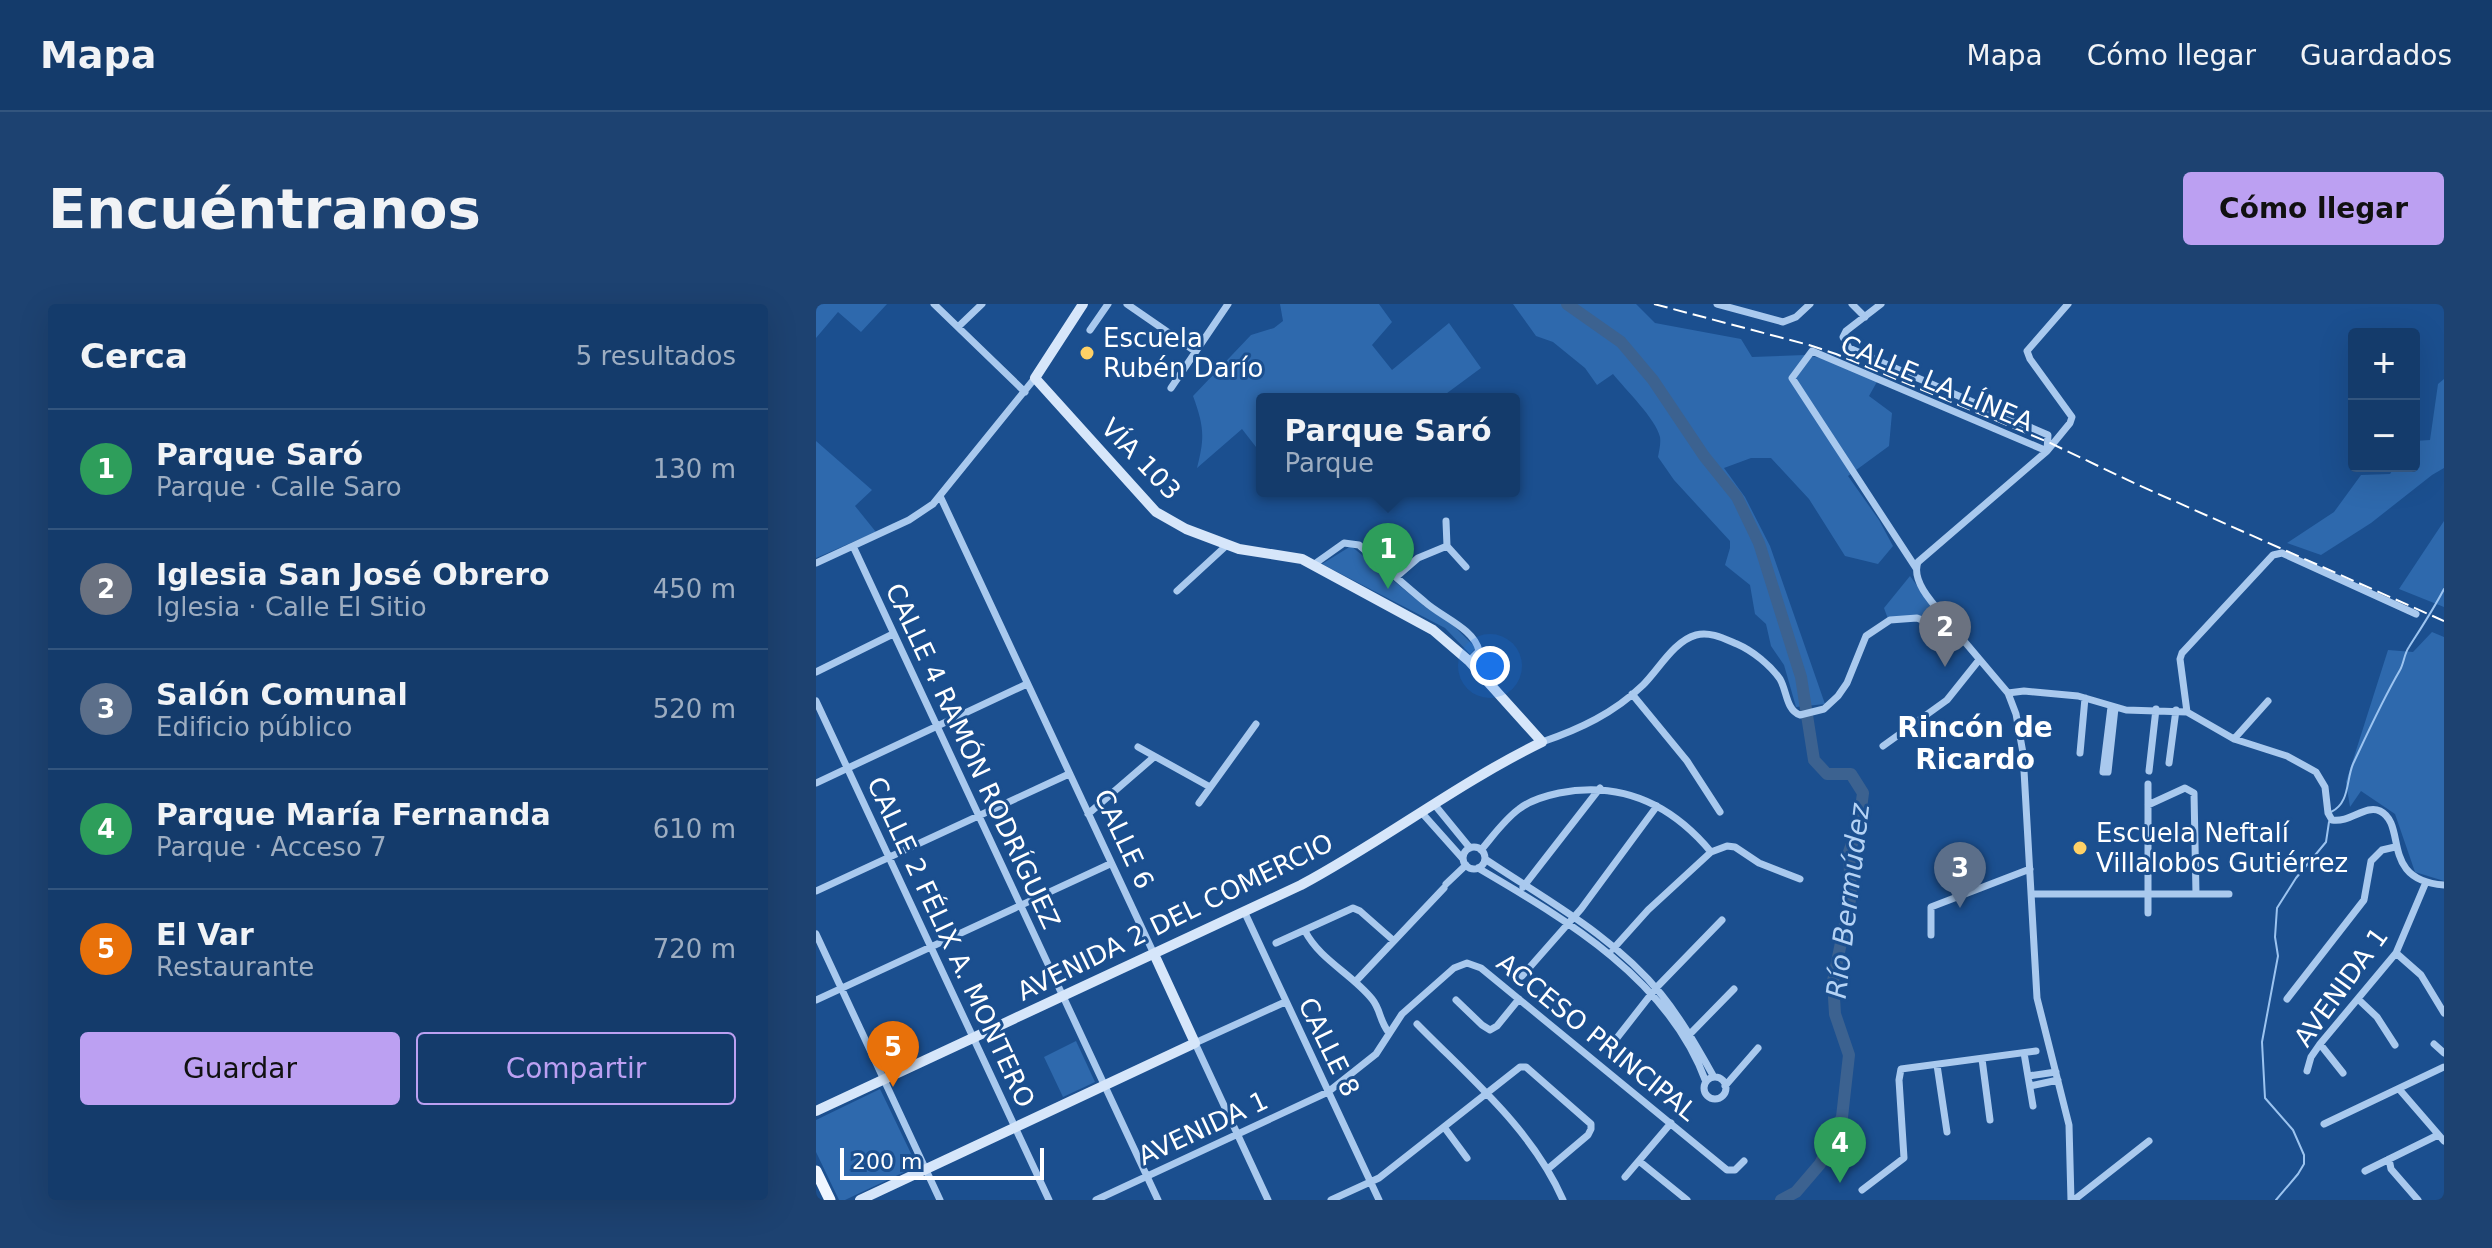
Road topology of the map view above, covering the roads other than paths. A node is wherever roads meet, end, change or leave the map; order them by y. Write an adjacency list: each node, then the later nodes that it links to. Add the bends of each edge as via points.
1 (934, 304): 13 (street)
2 (982, 304): 13 (street)
3 (1083, 304): 16 (main road)
4 (1108, 304): 14 (street)
5 (1127, 304): 15 (street)
6 (1228, 304): 15 (street)
7 (1717, 304): 8 (street, via 1783,322)
8 (1810, 304)
9 (1852, 304): 12 (street)
10 (1881, 304): 12 (street)
11 (2068, 304): 19 (street, via 2027,351 2072,417)
12 (1865, 317): 19 (street, via 1846,331 1849,348 2046,432)
13 (958, 327): 18 (street)
14 (1090, 330)
15 (1195, 351): 17 (street)
16 (1035, 378): 18 (street); 22 (main road, VÍA 103, via 1156,512)
17 (1171, 388)
18 (1025, 392): 20 (street)
19 (2047, 451): 28 (street, via 1921,558); 28 (street, CALLE LA LÍNEA, via 1812,351 1792,378)
20 (940, 496): 23 (street, via 909,520); 37 (street, CALLE 6)
21 (1446, 521): 24 (street)
22 (1227, 545): 26 (main road, VÍA 103, via 1289,555); 30 (street)
23 (853, 546): 25 (street); 32 (street, CALLE 4 RAMÓN RODRÍGUEZ)
24 (1447, 546): 27 (street); 29 (street, via 1418,558)
25 (816, 563)
26 (1313, 565): 29 (street, via 1353,542); 35 (main road, VÍA 103, via 1433,630)
27 (1466, 567)
28 (1916, 568): 33 (street, via 1921,586)
29 (1396, 577): 35 (street, via 1478,644 1479,651)
30 (1177, 591)
31 (2416, 614): 46 (street, via 2282,553 2273,555 2182,653)
32 (893, 634): 36 (street); 48 (street, CALLE 4 RAMÓN RODRÍGUEZ)
33 (1959, 635): 34 (street); 39 (street, via 1917,618 1890,620 1866,636 1838,696 1824,709 1800,715 1790,707 1767,664 1711,634 1683,641)
34 (1979, 660): 38 (street); 51 (street, via 1947,700)
35 (1469, 661): 50 (main road, VÍA 103)
36 (816, 672)
37 (1027, 684): 48 (street); 58 (street, CALLE 6)
38 (2008, 693): 40 (street); 80 (street, via 2023,753)
39 (1632, 694): 50 (street, via 1591,724); 67 (street, via 1687,761)
40 (2085, 698): 43 (street); 53 (street)
41 (816, 701): 56 (street, CALLE 2 FÉLIX A. MONTERO)
42 (2268, 701): 49 (street)
43 (2113, 708): 43 (street, via 2103,772 2108,772); 44 (street)
44 (2156, 709): 45 (street); 57 (street)
45 (2176, 710): 46 (street); 55 (street)
46 (2187, 712): 49 (street)
47 (1256, 724): 61 (street)
48 (938, 727): 56 (street); 70 (street, CALLE 4 RAMÓN RODRÍGUEZ)
49 (2234, 739): 71 (street, via 2287,756 2316,772 2325,787 2330,817 2342,821 2365,810 2384,812)
50 (1542, 742): 64 (main road, AVENIDA 2 DEL COMERCIO)
51 (1883, 746)
52 (1138, 747): 54 (street)
53 (2080, 753)
54 (1154, 757): 61 (street); 69 (street)
55 (2169, 763)
56 (848, 769): 59 (street); 75 (street, CALLE 2 FÉLIX A. MONTERO)
57 (2149, 771)
58 (1069, 774): 69 (street, CALLE 6); 70 (street)
59 (816, 783)
60 (2148, 784): 65 (street)
61 (1210, 787): 63 (street)
62 (1600, 788): 66 (street); 73 (street, via 1527,803); 84 (street)
63 (1199, 803)
64 (1434, 804): 68 (main road, AVENIDA 2 DEL COMERCIO); 72 (street)
65 (2148, 805): 87 (street); 88 (street, via 2185,788 2194,793)
66 (1657, 806): 74 (street, via 1690,828); 93 (street)
67 (1720, 812)
68 (1422, 813): 77 (street); 91 (main road, AVENIDA 2 DEL COMERCIO, via 1329,870)
69 (1088, 814): 78 (street, CALLE 6)
70 (979, 815): 75 (street); 90 (street, CALLE 4 RAMÓN RODRÍGUEZ)
71 (2395, 847): 82 (street, via 2410,873); 113 (street, via 2371,861 2364,900)
72 (1470, 848): 73 (street); 77 (street)
73 (1481, 850): 76 (street)
74 (1711, 852): 81 (street, via 1735,847); 102 (street)
75 (890, 857): 85 (street); 101 (street, CALLE 2 FÉLIX A. MONTERO)
76 (1485, 859): 79 (street); 84 (street)
77 (1464, 862): 79 (street); 99 (street)
78 (1110, 864): 90 (street); 104 (street, CALLE 6)
79 (1478, 868): 84 (street)
80 (2030, 869): 86 (street); 98 (street, via 1931,907)
81 (1800, 879)
82 (2426, 882): 83 (street); 103 (street, AVENIDA 1)
83 (2444, 885)
84 (1522, 889): 93 (street); 95 (street)
85 (816, 891)
86 (2031, 894): 87 (street); 138 (street, via 2037,998)
87 (2148, 894): 88 (street); 92 (street)
88 (2196, 894): 89 (street)
89 (2229, 894)
90 (1021, 906): 101 (street); 110 (street, CALLE 4 RAMÓN RODRÍGUEZ)
91 (1244, 911): 104 (main road, AVENIDA 2 DEL COMERCIO); 117 (street, CALLE 8)
92 (2148, 913)
93 (1575, 916): 95 (street); 102 (street)
94 (1722, 920): 109 (street)
95 (1568, 923): 102 (street); 105 (street)
96 (1305, 931): 99 (street, via 1353,908); 100 (street); 106 (street, via 1315,948)
97 (816, 934): 107 (street)
98 (1931, 935)
99 (1394, 941): 106 (street)
100 (1276, 943)
101 (931, 947): 107 (street); 122 (street, CALLE 2 FÉLIX A. MONTERO)
102 (1612, 950): 109 (street)
103 (2396, 953): 114 (street, AVENIDA 1); 118 (street, via 2421,975)
104 (1154, 954): 110 (main road, AVENIDA 2 DEL COMERCIO); 123 (main road, CALLE 6)
105 (1522, 976)
106 (1356, 981): 120 (street, via 1374,1001)
107 (841, 989): 115 (street); 140 (street)
108 (1734, 989): 121 (street)
109 (1654, 991): 121 (street); 124 (street)
110 (1064, 996): 122 (main road, AVENIDA 2 DEL COMERCIO); 142 (street, CALLE 4 RAMÓN RODRÍGUEZ)
111 (1421, 997): 112 (street, ACCESO PRINCIPAL, via 1467,963); 120 (street, AVENIDA 1)
112 (1519, 999): 116 (street, via 1490,1030); 151 (street, ACCESO PRINCIPAL)
113 (2287, 999)
114 (2358, 999): 125 (street, AVENIDA 1); 127 (street)
115 (816, 1000)
116 (1456, 1000)
117 (1285, 1002): 123 (street); 146 (street, CALLE 8)
118 (2444, 1013)
119 (1417, 1024): 147 (street)
120 (1389, 1033): 146 (street, AVENIDA 1, via 1376,1054)
121 (1687, 1036): 139 (street); 141 (street)
122 (974, 1038): 140 (main road, AVENIDA 2 DEL COMERCIO); 153 (street, CALLE 2 FÉLIX A. MONTERO)
123 (1195, 1043): 142 (main road); 156 (street, CALLE 6)
124 (1613, 1043)
125 (2320, 1044): 135 (street, AVENIDA 1); 136 (street)
126 (2434, 1044): 131 (street)
127 (2395, 1045)
128 (1758, 1048): 143 (street)
129 (2036, 1051): 130 (street)
130 (2024, 1053): 132 (street); 137 (street)
131 (2444, 1053)
132 (1982, 1059): 133 (street); 150 (street)
133 (1937, 1065): 155 (street); 170 (street, via 1899,1071 1904,1158)
134 (2444, 1067): 145 (street)
135 (2307, 1071)
136 (2343, 1073)
137 (2028, 1076): 138 (street); 144 (street)
138 (2057, 1076): 144 (street); 182 (street, via 2069,1125)
139 (1714, 1077): 141 (street); 143 (street)
140 (883, 1080): 149 (main road, AVENIDA 2 DEL COMERCIO); 164 (street)
141 (1706, 1082): 143 (street, via 1705,1092 1712,1099 1722,1096)
142 (1105, 1085): 153 (main road); 167 (street, CALLE 4 RAMÓN RODRÍGUEZ)
143 (1725, 1086)
144 (2030, 1086): 148 (street)
145 (2399, 1089): 152 (street); 157 (street)
146 (1328, 1092): 156 (street, AVENIDA 1); 169 (street, CALLE 8)
147 (1485, 1093): 154 (street); 163 (street); 163 (street, via 1526,1067 1591,1124 1588,1135)
148 (2033, 1106)
149 (816, 1111)
150 (1990, 1120)
151 (1671, 1123): 161 (street); 162 (street, ACCESO PRINCIPAL, via 1727,1170)
152 (2324, 1124)
153 (1015, 1127): 164 (main road); 174 (street, CALLE 2 FÉLIX A. MONTERO)
154 (1444, 1127): 159 (street); 169 (street)
155 (1947, 1132)
156 (1236, 1135): 167 (street, AVENIDA 1); 177 (street, CALLE 6)
157 (2441, 1138): 160 (street)
158 (2149, 1141): 182 (street)
159 (1467, 1158)
160 (2389, 1159): 166 (street); 183 (street, via 2391,1169)
161 (1639, 1161): 168 (street); 181 (street)
162 (1744, 1161)
163 (1549, 1168): 180 (street)
164 (925, 1169): 172 (main road); 173 (street)
165 (816, 1171): 171 (main road)
166 (2365, 1171)
167 (1147, 1176): 175 (street, AVENIDA 1); 176 (street, CALLE 4 RAMÓN RODRÍGUEZ)
168 (1625, 1177)
169 (1371, 1182): 178 (street); 179 (street, CALLE 8)
170 (1862, 1190)
171 (830, 1200)
172 (860, 1200)
173 (940, 1200)
174 (1049, 1200)
175 (1096, 1200)
176 (1158, 1200)
177 (1268, 1200)
178 (1331, 1200)
179 (1379, 1200)
180 (1563, 1200)
181 (1687, 1200)
182 (2072, 1200)
183 (2418, 1200)

